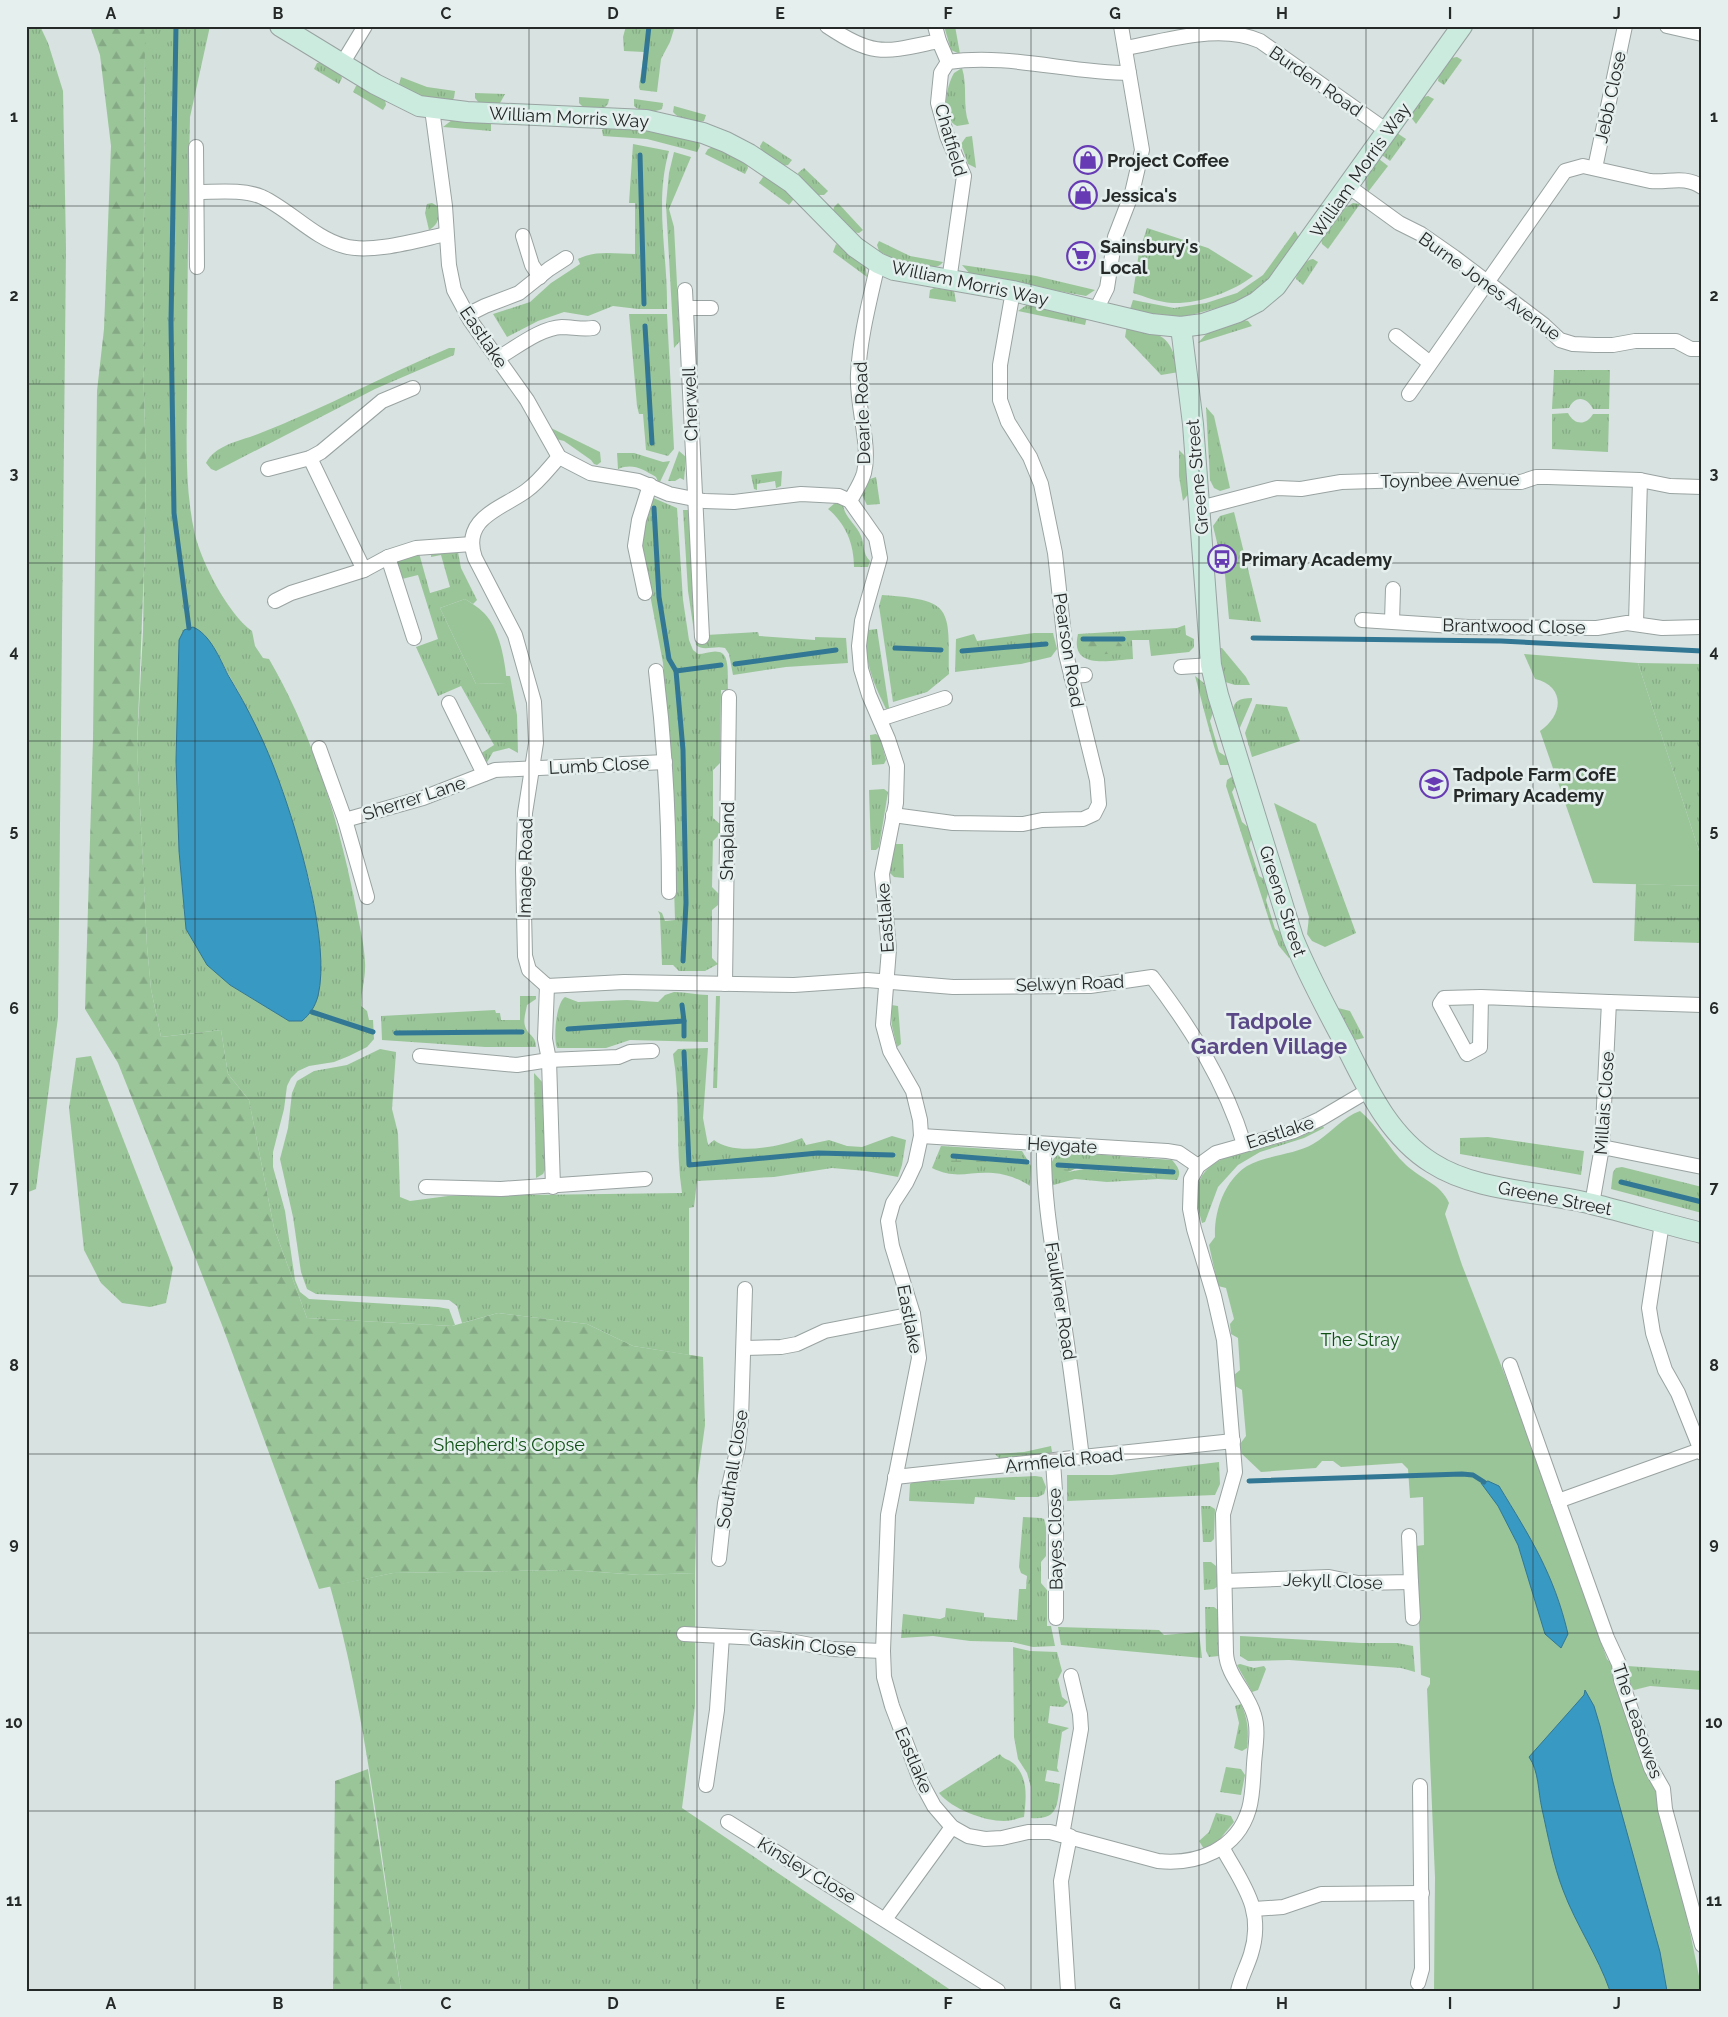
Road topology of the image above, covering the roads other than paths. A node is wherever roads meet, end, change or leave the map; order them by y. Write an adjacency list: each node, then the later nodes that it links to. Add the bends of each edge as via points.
1 (280, 26): 13 (street, William Morris Way)
2 (365, 26): 13 (street)
3 (827, 26): 10 (street, via 851,42 874,51 897,50)
4 (935, 26): 10 (street)
5 (1121, 26): 11 (street)
6 (1462, 26): 16 (street, William Morris Way)
7 (1624, 26): 18 (street, Jebb Close)
8 (1667, 26): 9 (street)
9 (1702, 34)
10 (939, 41): 12 (street)
11 (1125, 48): 14 (street); 16 (street, Burden Road, via 1221,33 1244,34 1260,41)
12 (948, 62): 14 (street, via 976,58); 28 (street, Chatfield, via 941,73 938,103 947,136 964,176)
13 (342, 64): 15 (street, William Morris Way, via 405,101)
14 (1129, 73): 34 (street, via 1142,150 1132,193 1115,237 1106,288)
15 (432, 109): 22 (street, Eastlake); 25 (street, William Morris Way, via 623,117 666,123 703,133 749,154 792,183 855,247)
16 (1387, 131): 19 (street, William Morris Way)
17 (196, 146): 21 (street)
18 (1595, 168): 20 (street, via 1650,181 1672,178 1692,181); 29 (street, via 1577,166 1561,175)
19 (1348, 186): 29 (street, Burne Jones Avenue); 36 (street, William Morris Way, via 1284,277 1266,295 1225,317)
20 (1702, 187)
21 (197, 192): 22 (street, via 260,196 326,238 345,246 367,248); 26 (street)
22 (446, 234): 35 (street, Eastlake, via 451,278)
23 (524, 236): 27 (street, via 532,265)
24 (566, 258): 27 (street)
25 (878, 263): 28 (street, William Morris Way, via 894,270); 51 (street, Dearle Road, via 863,328 858,370 866,463 862,479)
26 (197, 267)
27 (540, 277): 35 (street, via 519,293)
28 (949, 281): 31 (street, William Morris Way)
29 (1486, 281): 39 (street, Burne Jones Avenue, via 1565,342 1613,345 1635,341 1676,342 1692,349); 41 (street)
30 (685, 290): 32 (street, Cherwell)
31 (1013, 291): 34 (street, William Morris Way); 76 (street, Pearson Road, via 1000,365 1000,400 1041,484 1055,553 1062,626 1078,676 1099,804 1094,814 1083,818 1013,824 953,823)
32 (686, 308): 33 (street); 50 (street, Cherwell)
33 (711, 308)
34 (1096, 310): 36 (street, William Morris Way, via 1151,324)
35 (467, 315): 40 (street, Eastlake)
36 (1181, 327): 52 (street, Greene Street)
37 (593, 328): 40 (street, via 550,329)
38 (1396, 336): 41 (street)
39 (1702, 349)
40 (498, 358): 44 (street, Eastlake)
41 (1430, 363): 43 (street)
42 (413, 388): 45 (street, via 382,401 343,436)
43 (1409, 394)
44 (559, 456): 48 (street, via 590,473); 53 (street, via 527,491 483,518 476,527)
45 (310, 458): 46 (street); 55 (street)
46 (268, 469)
47 (1640, 480): 49 (street, Toynbee Avenue, via 1670,486); 52 (street, Toynbee Avenue, via 1536,477 1521,482 1340,482 1301,489 1277,488); 61 (street)
48 (650, 485): 50 (street, via 669,494); 57 (street, via 635,546)
49 (1702, 487)
50 (694, 499): 51 (street, via 734,502 825,494); 63 (street)
51 (850, 501): 71 (street, Eastlake, via 876,538 880,558 862,620 859,646 861,670)
52 (1200, 508): 65 (street, Greene Street)
53 (472, 544): 54 (street, via 424,546); 74 (street, Image Road, via 475,558 514,635 525,666 535,717)
54 (388, 557): 55 (street); 64 (street)
55 (364, 570): 58 (street)
56 (1393, 589): 60 (street)
57 (645, 593)
58 (275, 601)
59 (1362, 620): 60 (street, Brantwood Close)
60 (1392, 622): 61 (street, Brantwood Close, via 1468,627 1580,628)
61 (1636, 623): 62 (street, Brantwood Close, via 1662,628)
62 (1702, 627)
63 (702, 637)
64 (414, 638)
65 (1211, 665): 66 (street); 89 (street, Greene Street, via 1293,938 1307,973)
66 (1181, 667)
67 (656, 671): 73 (street, Lumb Close)
68 (729, 697): 81 (street, Shapland)
69 (946, 698): 71 (street)
70 (449, 703): 75 (street, Sherrer Lane)
71 (880, 719): 76 (street, Eastlake, via 897,766)
72 (318, 748): 77 (street, Sherrer Lane)
73 (665, 762): 74 (street, Lumb Close); 78 (street, Lumb Close)
74 (533, 768): 75 (street, Sherrer Lane, via 505,768); 82 (street, Image Road, via 526,813 523,869 525,956 529,970)
75 (484, 774): 77 (street, Sherrer Lane, via 423,798)
76 (893, 815): 80 (street, Eastlake, via 882,874 888,933)
77 (345, 820): 79 (street, Sherrer Lane)
78 (669, 892)
79 (367, 898)
80 (886, 981): 81 (street); 90 (street, Eastlake, via 884,1032 890,1051 913,1091); 91 (street, Selwyn Road, via 953,987 1090,986 1152,977 1222,1085)
81 (725, 984): 82 (street, via 624,982)
82 (547, 986): 88 (street, via 545,1039)
83 (1481, 997): 84 (street)
84 (1609, 1002): 85 (street); 93 (street, Millais Close)
85 (1702, 1005)
86 (652, 1051): 88 (street, via 630,1052 618,1057)
87 (420, 1056): 88 (street, via 488,1064)
88 (550, 1060): 98 (street)
89 (1369, 1090): 91 (street, Eastlake, via 1299,1129); 99 (street, Greene Street, via 1407,1143 1448,1172 1472,1182)
90 (921, 1136): 92 (street, Heygate); 103 (street, Eastlake, via 915,1164 893,1203 888,1221 892,1246)
91 (1244, 1144): 94 (street, Eastlake, via 1216,1154)
92 (1044, 1145): 94 (street, Heygate, via 1167,1151 1179,1153); 108 (street, Faulkner Road, via 1046,1208)
93 (1602, 1147): 95 (street); 99 (street, Millais Close)
94 (1198, 1166): 106 (street, Eastlake, via 1191,1179 1190,1209 1221,1321)
95 (1702, 1167)
96 (645, 1179): 98 (street)
97 (426, 1187): 98 (street)
98 (553, 1187)
99 (1592, 1204): 100 (street, Greene Street)
100 (1662, 1223): 101 (street, Greene Street); 107 (street, via 1649,1308 1653,1333 1665,1370 1678,1393)
101 (1702, 1233)
102 (745, 1288): 104 (street, Southall Close)
103 (913, 1314): 104 (street, via 825,1331 789,1346); 110 (street, Eastlake, via 919,1358)
104 (744, 1348): 113 (street, Southall Close, via 738,1447 725,1503)
105 (1510, 1366): 111 (street, The Leasowes)
106 (1232, 1441): 108 (street, Armfield Road); 114 (street, Eastlake, via 1235,1472 1223,1514)
107 (1701, 1451): 111 (street)
108 (1082, 1458): 109 (street, Armfield Road)
109 (1054, 1461): 110 (street, Armfield Road); 116 (street, Bayes Close)
110 (895, 1477): 120 (street, Eastlake, via 888,1515)
111 (1558, 1501): 131 (street, The Leasowes, via 1619,1664 1621,1680 1651,1768 1663,1789 1666,1816)
112 (1409, 1536): 115 (street)
113 (719, 1558)
114 (1225, 1581): 115 (street, Jekyll Close, via 1329,1577 1358,1582); 127 (street, Eastlake, via 1226,1658 1253,1711 1256,1738 1249,1807 1241,1826)
115 (1411, 1582): 117 (street)
116 (1056, 1618)
117 (1413, 1618)
118 (684, 1634): 119 (street, Gaskin Close)
119 (722, 1636): 120 (street, Gaskin Close, via 779,1639 832,1649); 122 (street, via 717,1710)
120 (883, 1651): 125 (street, Eastlake, via 884,1677 892,1706 921,1782 934,1806)
121 (1071, 1676): 126 (street, via 1081,1729)
122 (706, 1785)
123 (1420, 1786): 128 (street)
124 (728, 1822): 130 (street, Kinsley Close)
125 (952, 1827): 126 (street, Eastlake, via 968,1836 985,1839 1028,1832); 130 (street)
126 (1066, 1836): 127 (street, Eastlake, via 1146,1858 1176,1862 1201,1858); 134 (street, via 1061,1881)
127 (1222, 1847): 129 (street, via 1249,1893)
128 (1422, 1893): 129 (street, via 1321,1894 1283,1907); 132 (street, via 1422,1969)
129 (1254, 1909): 135 (street, via 1251,1954)
130 (886, 1918): 133 (street, Kinsley Close)
131 (1702, 1945)
132 (1418, 1983)
133 (998, 1991)
134 (1068, 1991)
135 (1238, 1991)

